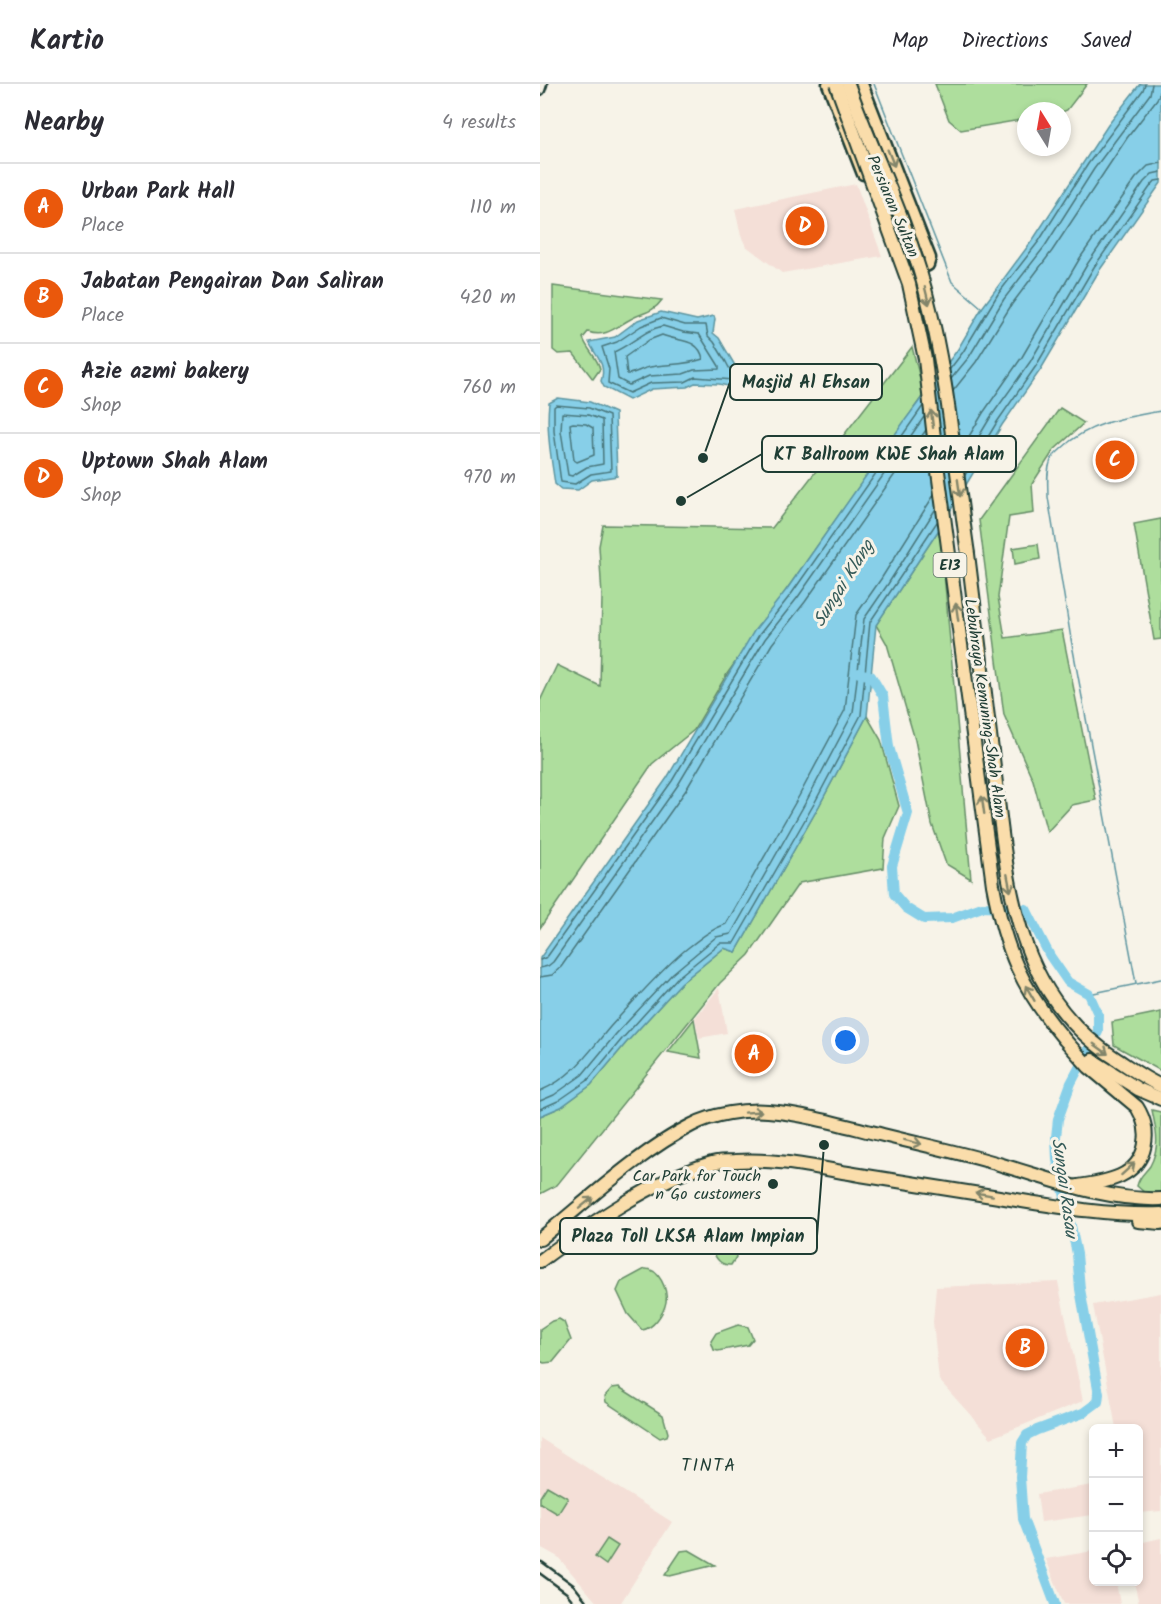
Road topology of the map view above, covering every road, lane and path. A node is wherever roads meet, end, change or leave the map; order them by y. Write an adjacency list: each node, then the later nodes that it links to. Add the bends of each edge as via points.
1 (542, 84): 7 (street)
2 (828, 84): 6 (main road, Persiaran Sultan, one-way to 2, via 930,258 928,265 911,272 902,268)
3 (836, 84): 9 (highway, Lebuhraya Kemuning-Shah Alam / E13, one-way to 3, bridge, via 1089,1067 1033,999 1002,930 921,340 899,253)
4 (848, 84): 8 (highway, Lebuhraya Kemuning-Shah Alam / E13, bridge)
5 (855, 84): 8 (highway, bridge)
6 (862, 84)
7 (540, 90)
8 (876, 151): 10 (highway, Lebuhraya Kemuning-Shah Alam / E13, one-way to 10, bridge, via 917,261 938,347 1008,882 1022,938 1040,977 1068,1018 1102,1050)
9 (1113, 1080): 11 (highway); 12 (highway, one-way to 9, via 1122,1175 1140,1158 1146,1144 1142,1115)
10 (1161, 1086)
11 (1161, 1099)
12 (1074, 1187): 13 (highway, via 1131,1200); 17 (highway, one-way to 12, via 647,1153 693,1124 729,1114 766,1111 804,1117 992,1162)
13 (1161, 1199)
14 (1077, 1209): 15 (highway); 16 (highway, via 1121,1220); 18 (highway, one-way to 18, via 782,1160 714,1162 642,1194)
15 (1161, 1214)
16 (1161, 1223)
17 (540, 1239)
18 (540, 1262)
19 (540, 1567): 20 (street, via 570,1589)
20 (582, 1604)

